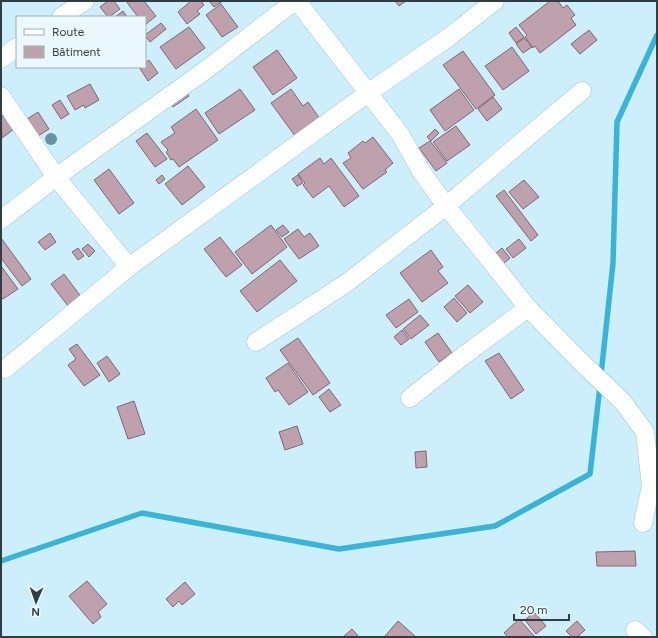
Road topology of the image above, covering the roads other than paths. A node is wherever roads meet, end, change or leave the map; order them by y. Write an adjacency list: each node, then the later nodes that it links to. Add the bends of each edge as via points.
1 (85, 1): 4 (street)
2 (296, 1): 8 (street); 10 (street, via 207,69)
3 (495, 1): 8 (street, via 449,37)
4 (62, 16)
5 (16, 48): 6 (street)
6 (1, 59)
7 (582, 91): 11 (street)
8 (368, 93): 11 (street, via 400,134 421,171); 13 (street)
9 (1, 96): 10 (street)
10 (56, 177): 12 (street); 13 (street)
11 (446, 206): 14 (street); 15 (street, via 348,282)
12 (1, 220)
13 (129, 267): 16 (street)
14 (528, 308): 17 (street); 18 (street, via 622,401 645,432 651,486)
15 (256, 342)
16 (5, 369)
17 (410, 398)
18 (643, 523)

